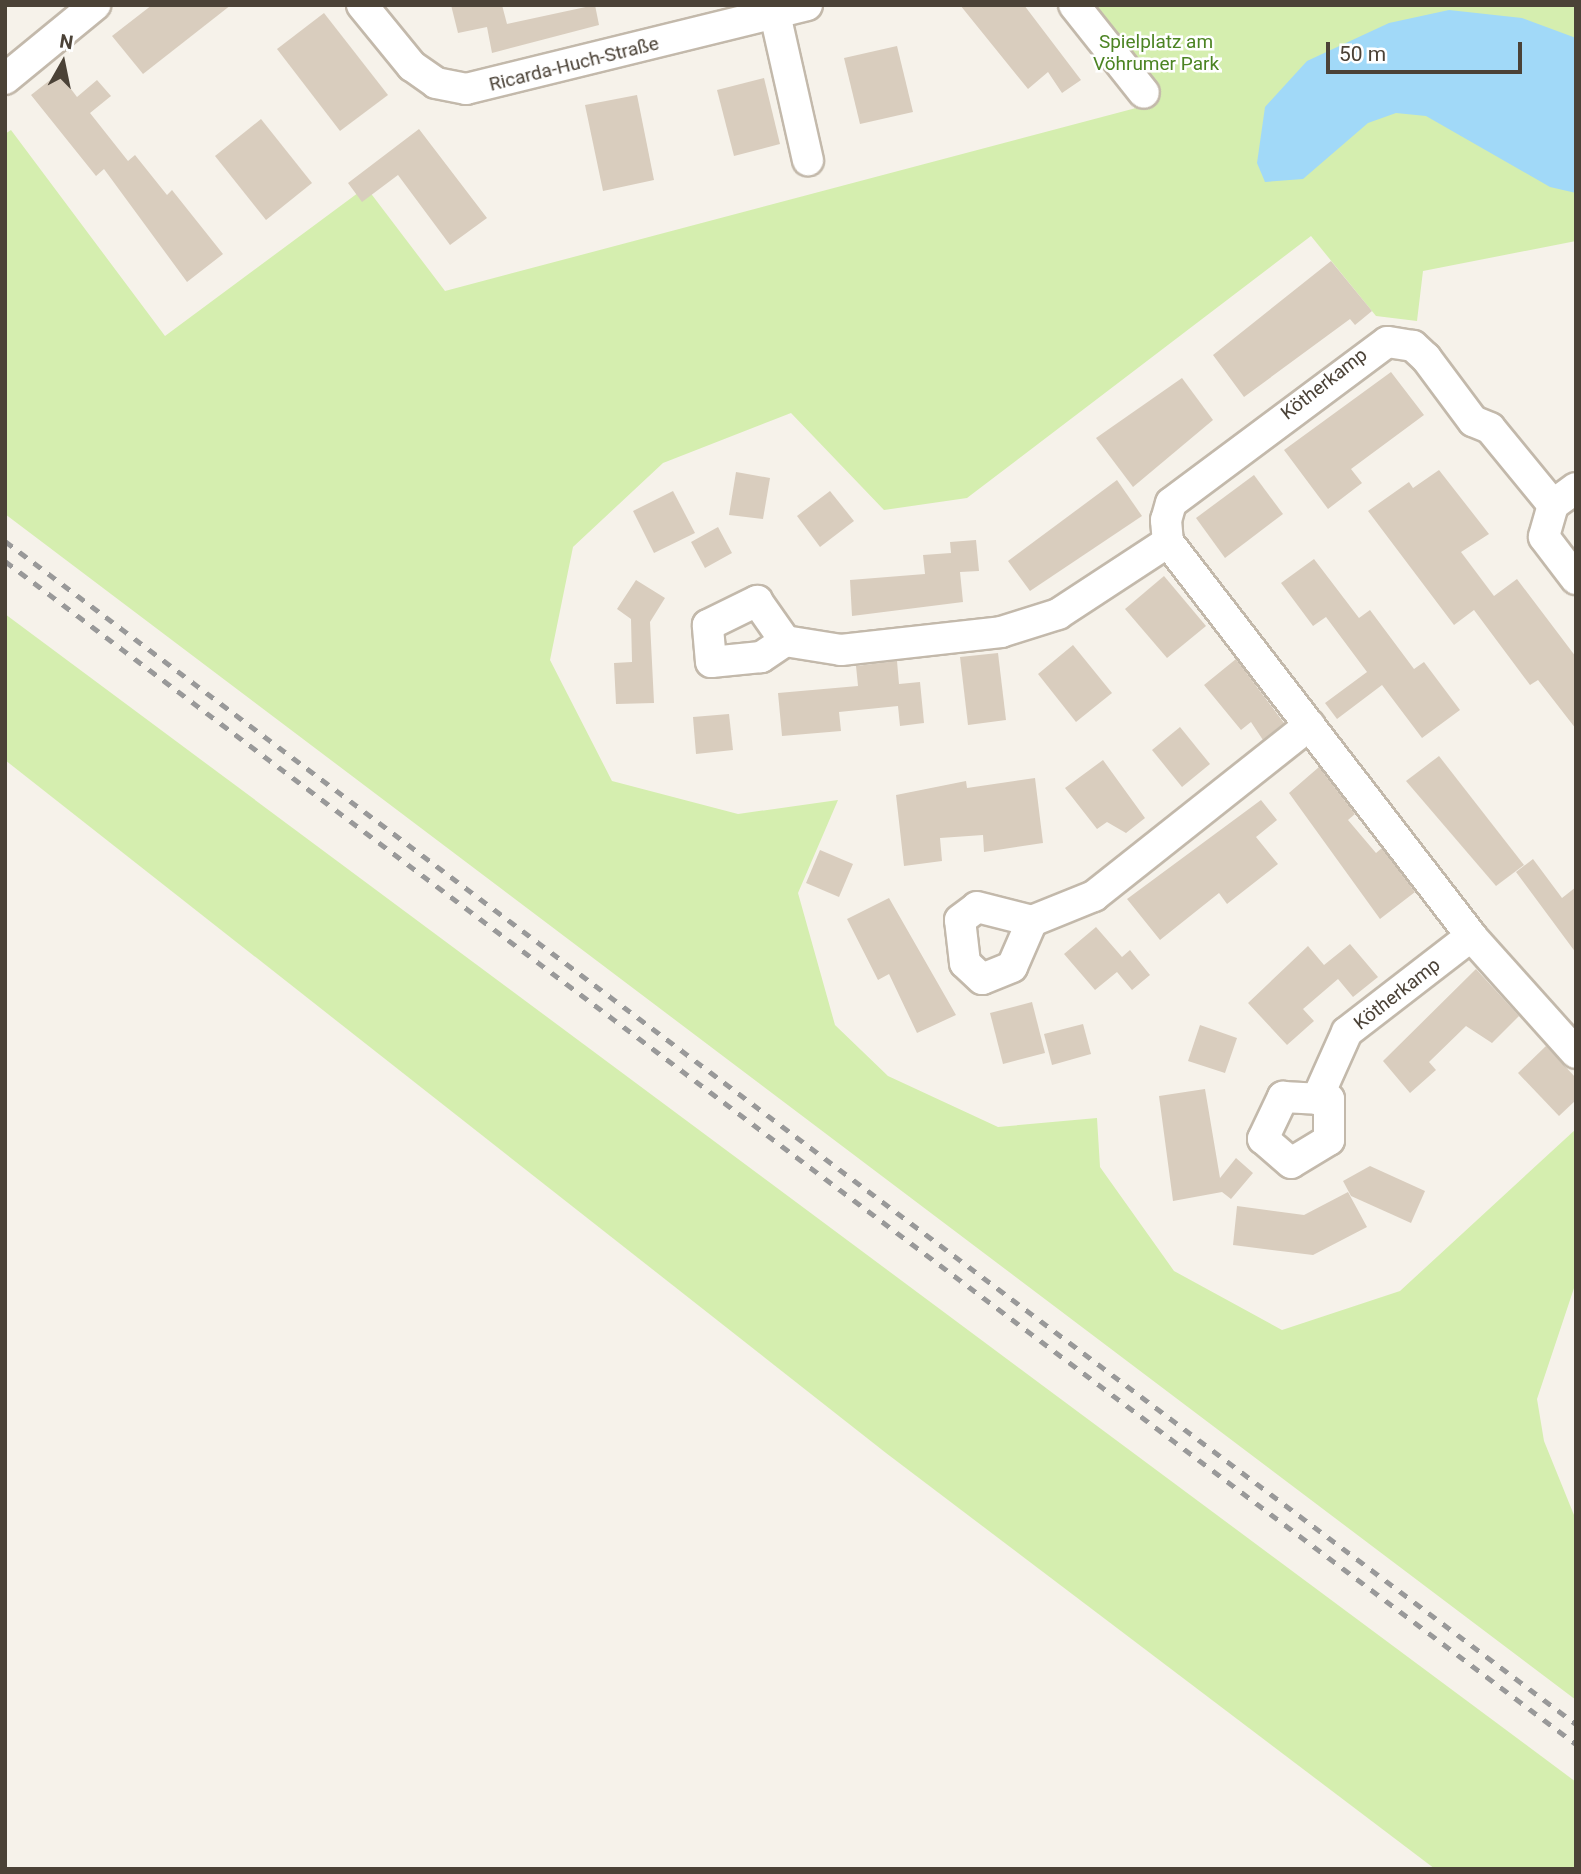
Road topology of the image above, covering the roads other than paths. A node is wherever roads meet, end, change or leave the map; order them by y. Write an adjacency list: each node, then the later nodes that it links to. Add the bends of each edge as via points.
1 (95, 5): 6 (street)
2 (362, 5): 5 (street, Ricarda-Huch-Straße, via 412,66 436,83 466,89)
3 (807, 5): 5 (street, Ricarda-Huch-Straße)
4 (1074, 5): 7 (street)
5 (775, 14): 8 (street)
6 (5, 79)
7 (1144, 93)
8 (808, 160)
9 (1564, 497): 10 (street, Kötherkamp, via 1490,428 1474,421 1413,346 1387,342 1171,503); 11 (street, Kötherkamp, via 1544,537)
10 (1168, 542): 12 (street, via 1034,625 841,650); 13 (street)
11 (1576, 579)
12 (785, 641)
13 (1310, 724): 14 (street, via 1094,896); 15 (street)
14 (1031, 921)
15 (1471, 936): 16 (street); 17 (street, Kötherkamp, via 1347,1032)
16 (1576, 1053)
17 (1317, 1099)

